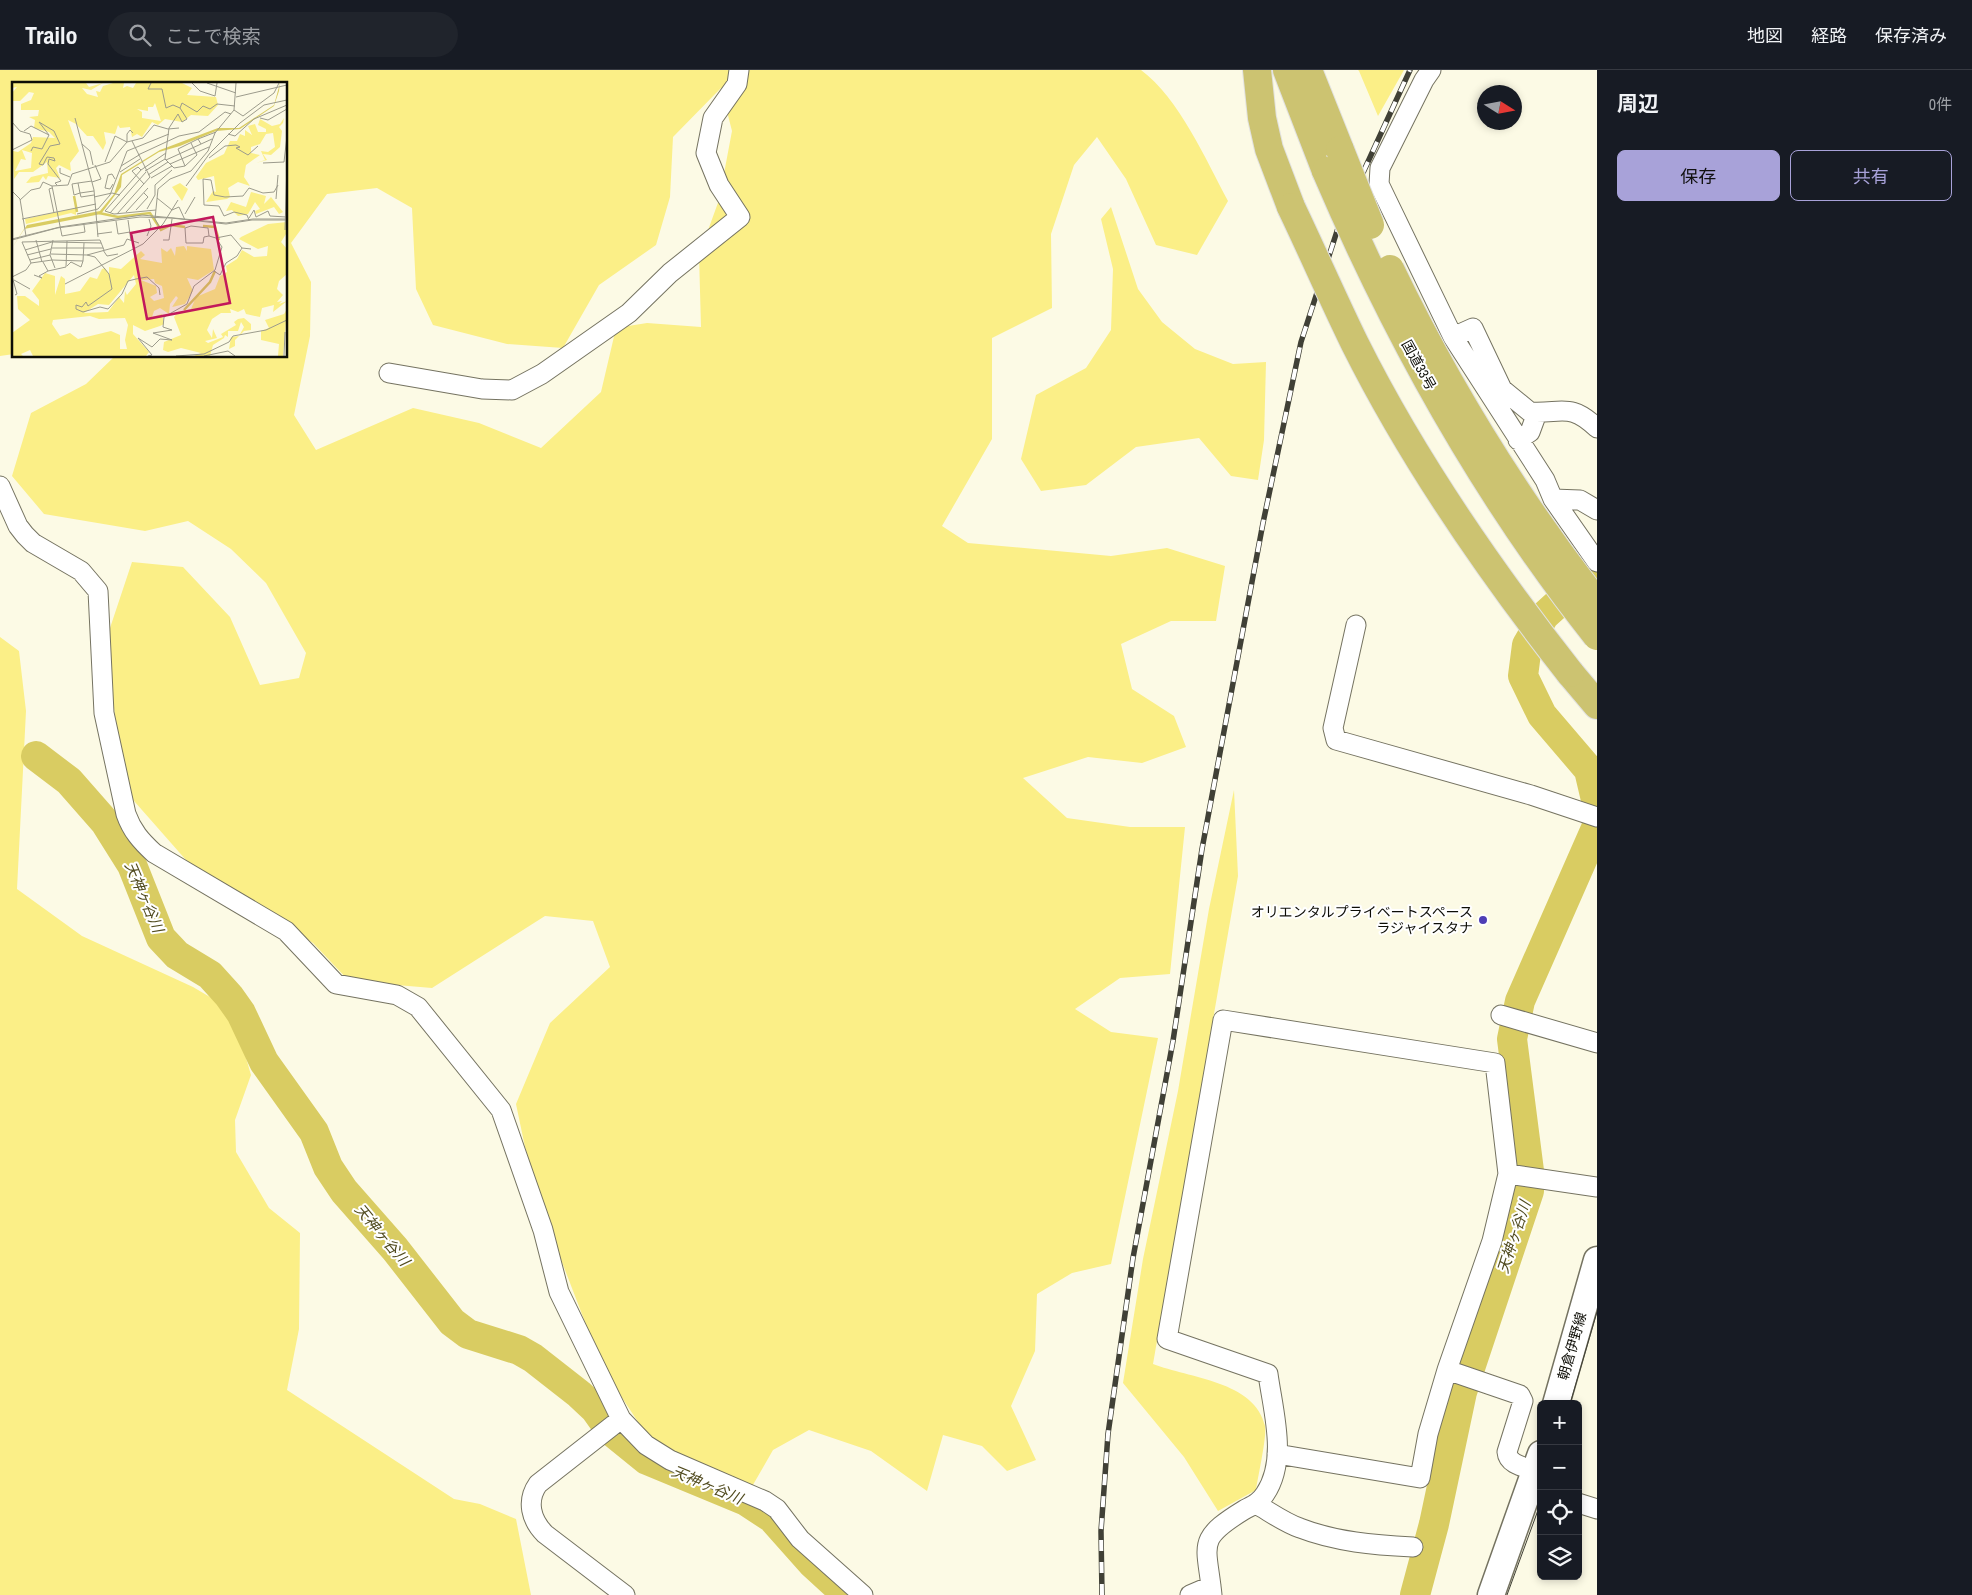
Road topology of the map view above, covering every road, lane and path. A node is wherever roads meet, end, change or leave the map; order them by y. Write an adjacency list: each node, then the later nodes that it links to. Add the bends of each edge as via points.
1 (740, 70): 8 (street, via 737,84 713,118 706,153 719,186 740,217 670,273 629,313 542,374 512,390 482,390)
2 (1257, 70): 19 (highway, bridge, via 1269,149 1291,207 1356,345 1465,532 1570,674)
3 (1287, 70): 6 (highway, 国道33号)
4 (1308, 70): 6 (highway)
5 (1431, 70): 7 (street, via 1380,168 1379,184)
6 (1333, 160): 16 (highway, bridge, via 1461,404 1554,546); 18 (highway, 国道33号, bridge, via 1360,250 1396,325 1470,454 1513,521)
7 (1453, 337): 9 (street, via 1472,328 1502,389 1530,412); 11 (street)
8 (389, 373)
9 (1537, 413): 10 (street, via 1572,411 1584,415); 11 (street, via 1530,432)
10 (1597, 428)
11 (1518, 440): 13 (street, via 1545,480)
12 (0, 486): 28 (street, via 25,535 81,571 98,591 104,713 131,828 154,853 286,931 336,984 397,994 418,1007 501,1110 543,1230 560,1292)
13 (1553, 499): 14 (street, via 1580,500); 15 (street)
14 (1597, 510)
15 (1597, 562)
16 (1597, 603)
17 (1356, 624): 20 (street, via 1332,728 1336,740)
18 (1597, 636)
19 (1597, 705)
20 (1597, 817)
21 (1503, 1016): 22 (street)
22 (1597, 1043)
23 (1512, 1174): 24 (street); 26 (street); 29 (street, via 1495,1062 1223,1020 1167,1339 1268,1374)
24 (1597, 1188)
25 (1597, 1260): 27 (main road, 朝倉伊野線)
26 (1450, 1372): 29 (street, via 1428,1434 1420,1478); 30 (street, via 1520,1395 1522,1402 1507,1458)
27 (1557, 1400)
28 (613, 1425): 36 (street, via 538,1484 530,1501 537,1527); 37 (street, via 670,1460 765,1501 776,1509 800,1539)
29 (1277, 1454): 31 (street, via 1266,1493)
30 (1537, 1476): 39 (main road)
31 (1256, 1504): 34 (street, via 1298,1528 1333,1538); 35 (street, via 1222,1523 1208,1542 1206,1552)
32 (1582, 1505): 33 (street)
33 (1597, 1509)
34 (1413, 1547)
35 (1211, 1589): 38 (street)
36 (625, 1595)
37 (863, 1595)
38 (1190, 1595)
39 (1491, 1595)

